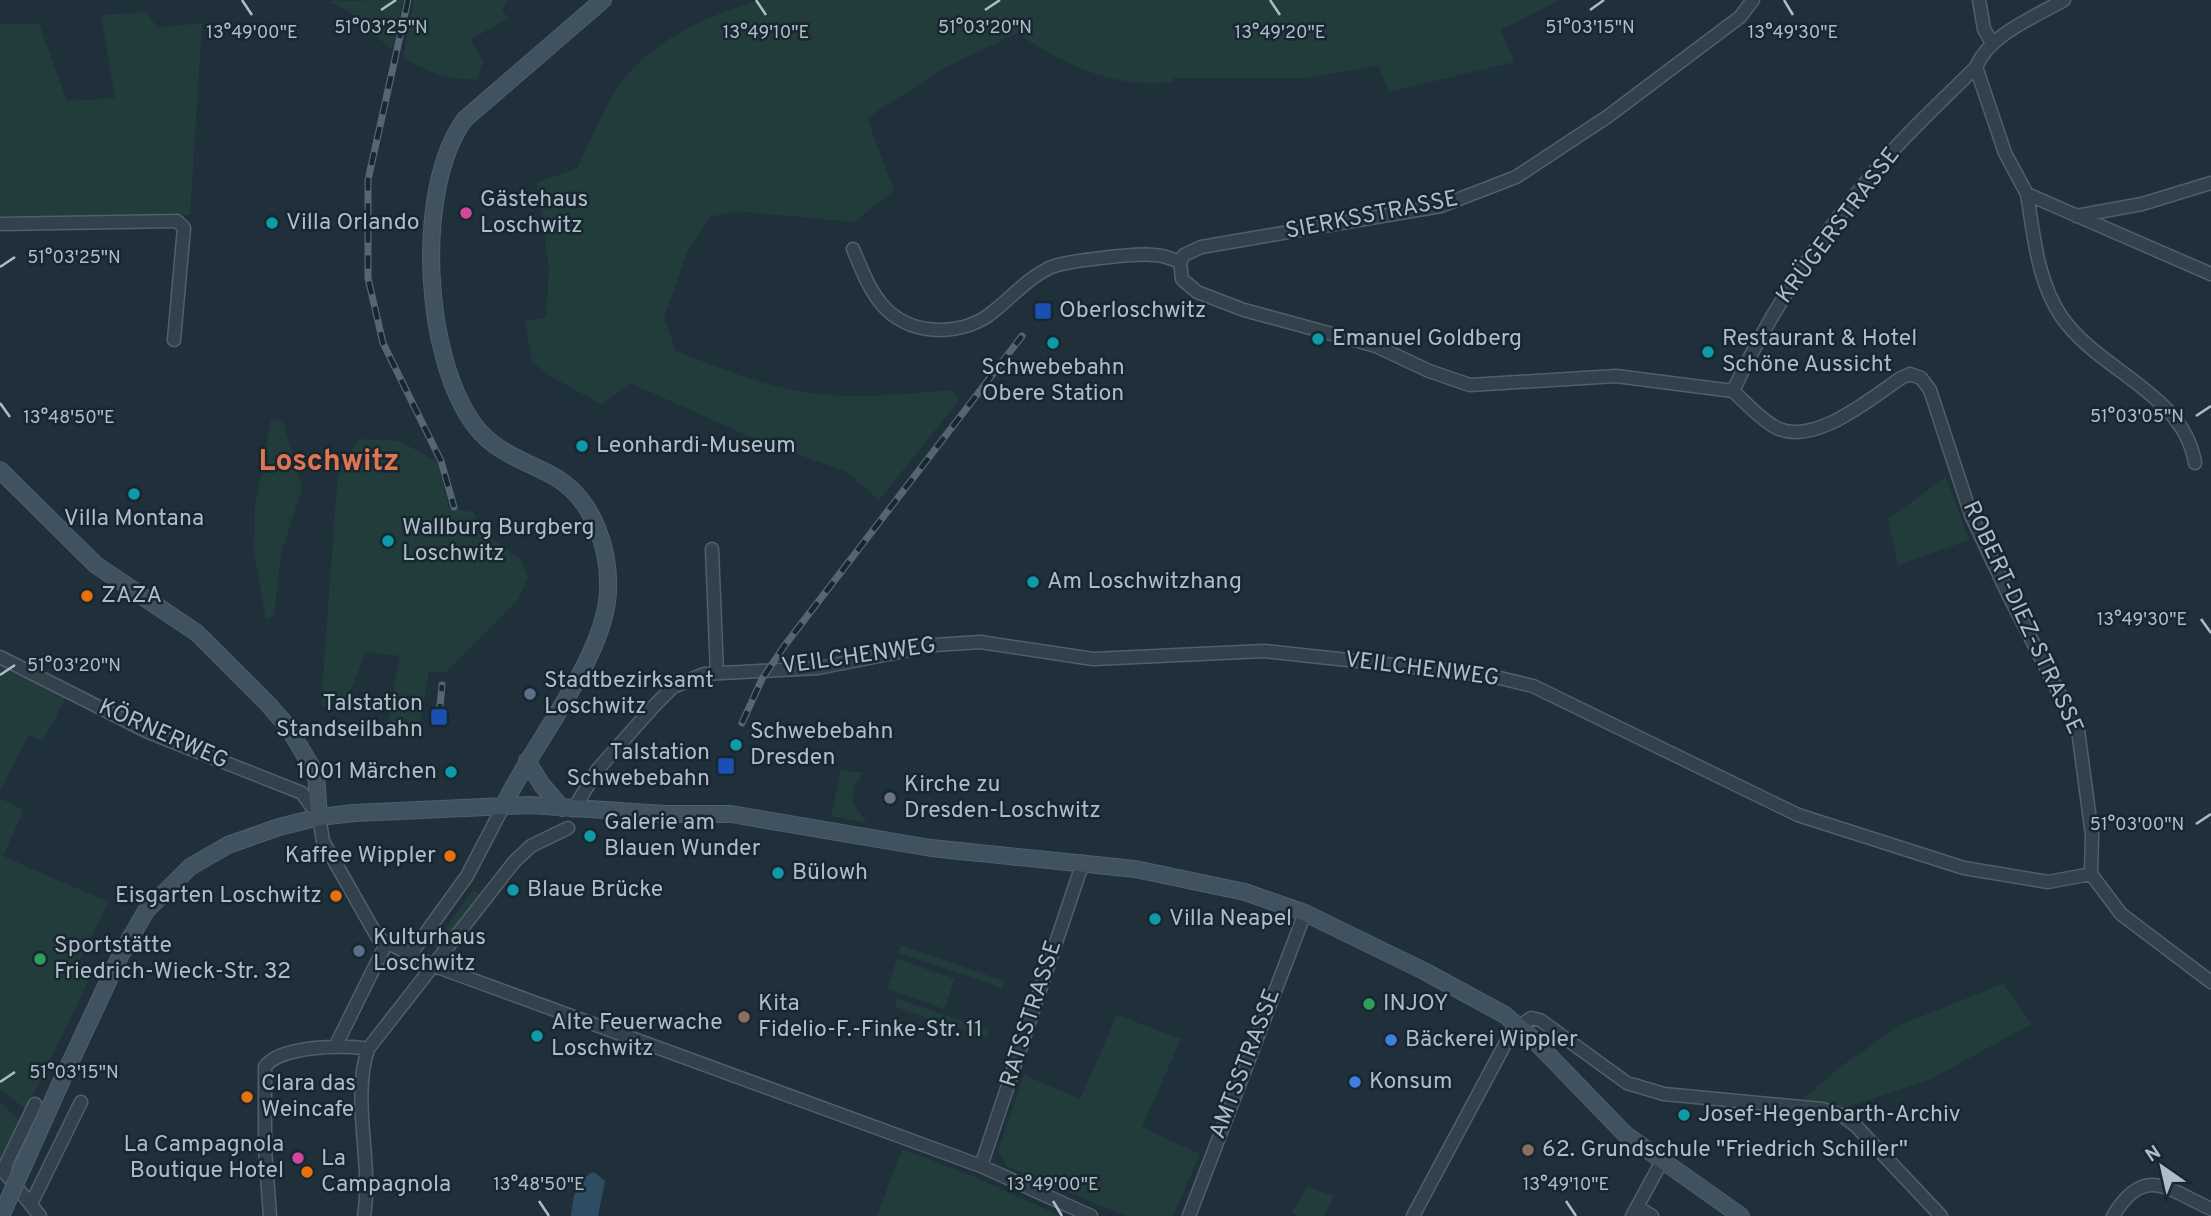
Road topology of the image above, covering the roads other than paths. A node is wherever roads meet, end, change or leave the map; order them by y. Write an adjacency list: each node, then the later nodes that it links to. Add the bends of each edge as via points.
1 (603, 0): 21 (main road, via 465,119 444,156 438,181 432,302 439,344 457,395 476,428 499,450 571,489 598,529 607,564 606,610 593,644)
2 (1753, 0): 12 (street, SIERKSSTRASSE, via 1740,17 1516,177 1441,206 1201,247)
3 (1979, 0): 5 (street, via 1984,29)
4 (2064, 0): 5 (street, KRÜGERSTRASSE)
5 (1992, 43): 6 (street, KRÜGERSTRASSE, via 1982,52)
6 (1976, 68): 8 (street, via 2005,153); 15 (street, KRÜGERSTRASSE, via 1875,171 1792,284)
7 (2211, 183): 9 (street, via 2142,204)
8 (2026, 194): 9 (street); 16 (street, via 2043,282 2062,317 2093,350 2160,402 2188,434)
9 (2076, 216): 13 (street)
10 (0, 223): 14 (street, via 177,221 184,228)
11 (853, 249): 12 (street, via 880,303 911,326 931,330 953,330 994,312 1032,277 1053,266 1153,254)
12 (1180, 262): 15 (street, via 1182,279 1197,292 1376,346 1470,385 1616,376)
13 (2211, 274)
14 (174, 341)
15 (1733, 391): 27 (street, ROBERT-DIEZ-STRASSE, via 1775,427 1797,432 1837,420 1910,374 1921,378 1930,390 1971,514 2078,730 2092,835)
16 (2195, 463)
17 (0, 470): 24 (main road, via 96,565 197,633 260,696 288,727 314,769)
18 (712, 550): 20 (street)
19 (0, 657): 24 (street, KÖRNERWEG, via 148,732 296,790)
20 (717, 673): 23 (street, VEILCHENWEG, via 673,687); 27 (street, VEILCHENWEG, via 818,668 935,645 980,642 1093,659 1264,652 1487,675 1533,686 1798,815 1964,867 2048,882)
21 (527, 761): 22 (main road); 23 (main road, via 542,785)
22 (504, 805): 23 (main road); 24 (main road); 30 (street, via 467,876)
23 (568, 809): 26 (main road, via 731,814 931,848)
24 (319, 817): 29 (street, via 323,841 378,938); 45 (main road, bridge, via 228,845 167,887 131,934)
25 (568, 828): 31 (street, via 531,846 514,862)
26 (1083, 862): 28 (main road, via 1245,892); 41 (street, RATSSTRASSE)
27 (2091, 874): 32 (street, via 2121,914)
28 (1305, 913): 33 (main road, via 1440,979); 50 (street, AMTSSTRASSE)
29 (386, 944): 30 (street); 34 (street)
30 (410, 955): 31 (street)
31 (432, 965): 35 (street); 41 (street)
32 (2211, 982)
33 (1519, 1025): 40 (main road, via 1625,1134); 51 (street, via 1480,1087); 54 (street, via 1531,1018 1541,1020 1610,1073 1651,1091 1841,1115)
34 (336, 1045): 35 (street); 47 (street, via 279,1056 265,1067)
35 (368, 1049): 48 (street, via 362,1073 368,1194)
36 (81, 1102): 42 (street)
37 (35, 1104): 39 (street)
38 (18, 1112): 39 (street)
39 (25, 1126): 42 (street, via 5,1173)
40 (1662, 1160): 44 (street); 53 (main road)
41 (981, 1166): 49 (street)
42 (31, 1204): 46 (street)
43 (2211, 1209): 55 (street, via 2161,1185 2143,1185 2126,1195)
44 (1634, 1212): 52 (street)
45 (1, 1216)
46 (40, 1216)
47 (270, 1216)
48 (364, 1216)
49 (1091, 1216)
50 (1189, 1216)
51 (1413, 1216)
52 (1652, 1216)
53 (1741, 1216)
54 (1941, 1216)
55 (2113, 1216)

